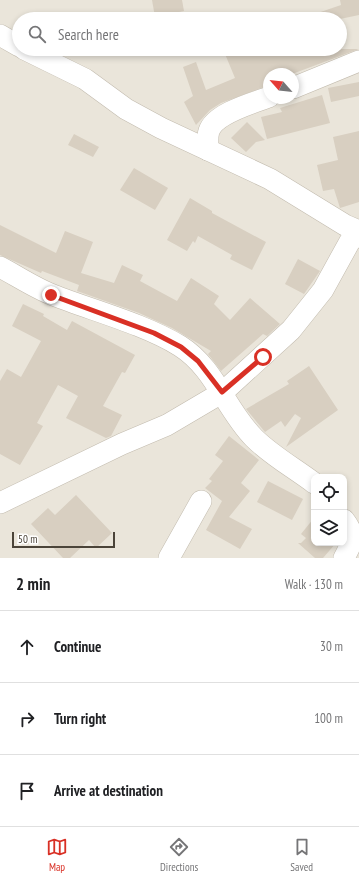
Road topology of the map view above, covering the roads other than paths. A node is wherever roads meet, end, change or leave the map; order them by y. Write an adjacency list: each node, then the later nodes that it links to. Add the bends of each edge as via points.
1 (0, 35): 2 (street)
2 (12, 42)
3 (38, 56): 7 (street, via 85,79 133,113)
4 (359, 61): 5 (street)
5 (299, 86)
6 (263, 99): 7 (street, via 229,112 212,125 208,136)
7 (208, 150): 8 (street, via 270,179)
8 (353, 233): 10 (street, via 323,290 291,330)
9 (0, 267): 10 (street, via 51,295 154,333 181,347 198,361)
10 (222, 392): 11 (street, via 235,415 254,438); 13 (street, via 167,425)
11 (311, 482)
12 (201, 501): 15 (street)
13 (0, 503)
14 (347, 524): 16 (street, via 352,531 352,542)
15 (169, 558)
16 (344, 558)

